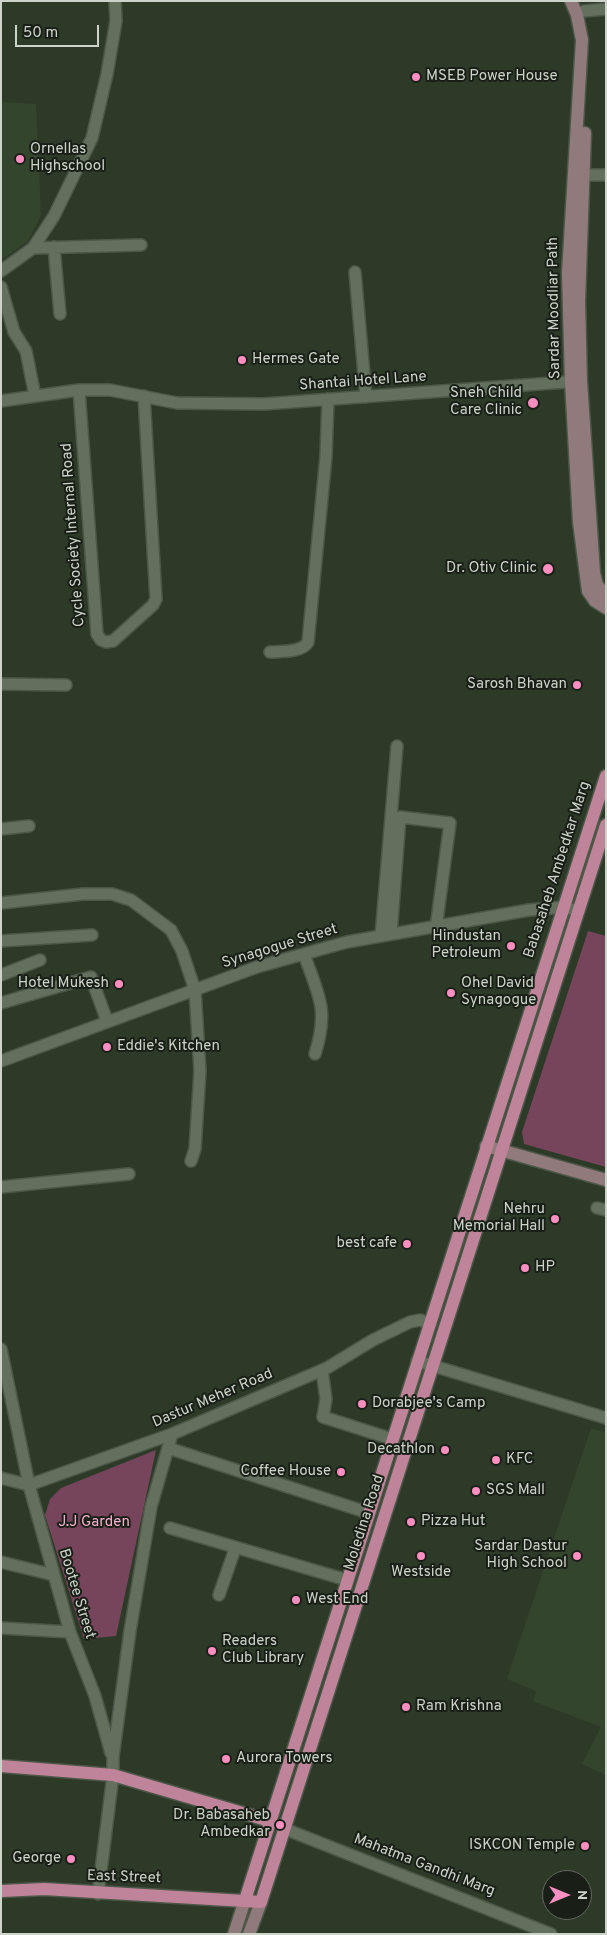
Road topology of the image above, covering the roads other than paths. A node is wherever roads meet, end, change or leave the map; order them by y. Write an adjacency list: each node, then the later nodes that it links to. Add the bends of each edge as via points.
1 (116, 1): 8 (street, via 108,74 92,138 54,216)
2 (571, 1): 14 (main road, Sardar Moodliar Path, via 582,40 568,273)
3 (581, 6): 4 (street); 5 (main road, Sardar Moodliar Path, via 587,48)
4 (606, 9)
5 (583, 175): 6 (street); 14 (main road, Sardar Moodliar Path)
6 (606, 175)
7 (141, 245): 9 (street)
8 (33, 248): 9 (street); 10 (street)
9 (54, 248): 13 (street)
10 (1, 271)
11 (355, 272): 18 (street)
12 (1, 287): 16 (street, via 14,332 26,351)
13 (60, 314)
14 (576, 382): 18 (street, Shantai Hotel Lane); 21 (main road, Sardar Moodliar Path, via 594,573 597,585); 22 (main road, Sardar Moodliar Path, via 579,522 588,591)
15 (79, 390): 16 (street, Shantai Hotel Lane); 17 (street, Shantai Hotel Lane, via 110,390); 17 (street, Cycle Society Internal Road, via 97,634 106,642 112,641 156,599)
16 (35, 396): 20 (street, Shantai Hotel Lane)
17 (144, 396): 19 (street, Shantai Hotel Lane, via 171,402 264,404)
18 (366, 396): 19 (street, Shantai Hotel Lane)
19 (328, 399): 23 (street, via 326,456 308,642 299,649)
20 (1, 401)
21 (606, 596)
22 (606, 608)
23 (270, 652)
24 (1, 684): 25 (street)
25 (66, 685)
26 (397, 746): 36 (street)
27 (606, 776): 32 (main road, Babasaheb Ambedkar Marg)
28 (606, 825): 33 (main road, Babasaheb Ambedkar Marg)
29 (29, 826): 30 (street)
30 (1, 828)
31 (1, 904): 41 (street, via 83,894 112,894 131,900 171,930)
32 (564, 907): 33 (street, Synagogue Street); 34 (street, Synagogue Street, via 529,910); 46 (main road, Babasaheb Ambedkar Marg)
33 (578, 911): 47 (main road, Babasaheb Ambedkar Marg)
34 (436, 928): 36 (street, Synagogue Street); 36 (street, via 450,823 400,817)
35 (92, 935): 37 (street)
36 (386, 935): 38 (street, Synagogue Street)
37 (1, 941)
38 (304, 954): 41 (street, Synagogue Street); 44 (street, via 322,1005 323,1016)
39 (40, 960): 40 (street)
40 (1, 975)
41 (195, 990): 43 (street, Synagogue Street); 48 (street, via 200,1071 195,1149)
42 (1, 1004): 43 (street, via 91,977)
43 (107, 1021): 45 (street, Synagogue Street)
44 (314, 1054)
45 (1, 1061)
46 (487, 1142): 47 (main road); 53 (main road, Moledina Road)
47 (502, 1146): 49 (main road); 51 (main road); 56 (main road, Moledina Road)
48 (191, 1161)
49 (606, 1172)
50 (129, 1174): 52 (street)
51 (606, 1180)
52 (1, 1187)
53 (429, 1323): 55 (main road, Moledina Road); 57 (street, Dastur Meher Road, via 420,1320 410,1322)
54 (2, 1353): 63 (street, Bootee Street)
55 (417, 1361): 56 (street); 60 (main road, Moledina Road)
56 (432, 1365): 58 (street); 77 (main road, Moledina Road)
57 (322, 1370): 59 (street, Dastur Meher Road); 60 (street, via 326,1399 322,1417)
58 (606, 1418)
59 (172, 1434): 61 (street); 63 (street, Dastur Meher Road)
60 (392, 1439): 64 (main road, Moledina Road)
61 (168, 1448): 64 (street); 73 (street, via 151,1507)
62 (1, 1478): 63 (street)
63 (29, 1485): 68 (street, Bootee Street)
64 (369, 1513): 69 (main road, Moledina Road)
65 (170, 1528): 66 (street)
66 (235, 1549): 69 (street); 70 (street)
67 (1, 1562): 68 (street)
68 (54, 1575): 72 (street, Bootee Street)
69 (347, 1580): 76 (main road, Moledina Road)
70 (219, 1595)
71 (1, 1628): 72 (street)
72 (70, 1632): 73 (street, Bootee Street, via 95,1696)
73 (112, 1757): 75 (street)
74 (1, 1766): 75 (main road)
75 (113, 1775): 76 (main road); 79 (street)
76 (270, 1820): 80 (main road, Moledina Road)
77 (285, 1829): 81 (main road, Moledina Road); 84 (street, Mahatma Gandhi Marg)
78 (1, 1891): 79 (main road, East Street, via 44,1889)
79 (98, 1894): 80 (main road, East Street)
80 (245, 1900): 81 (main road, East Street); 82 (main road)
81 (260, 1902): 83 (main road, Moledina Road)
82 (234, 1934)
83 (250, 1934)
84 (551, 1934)

